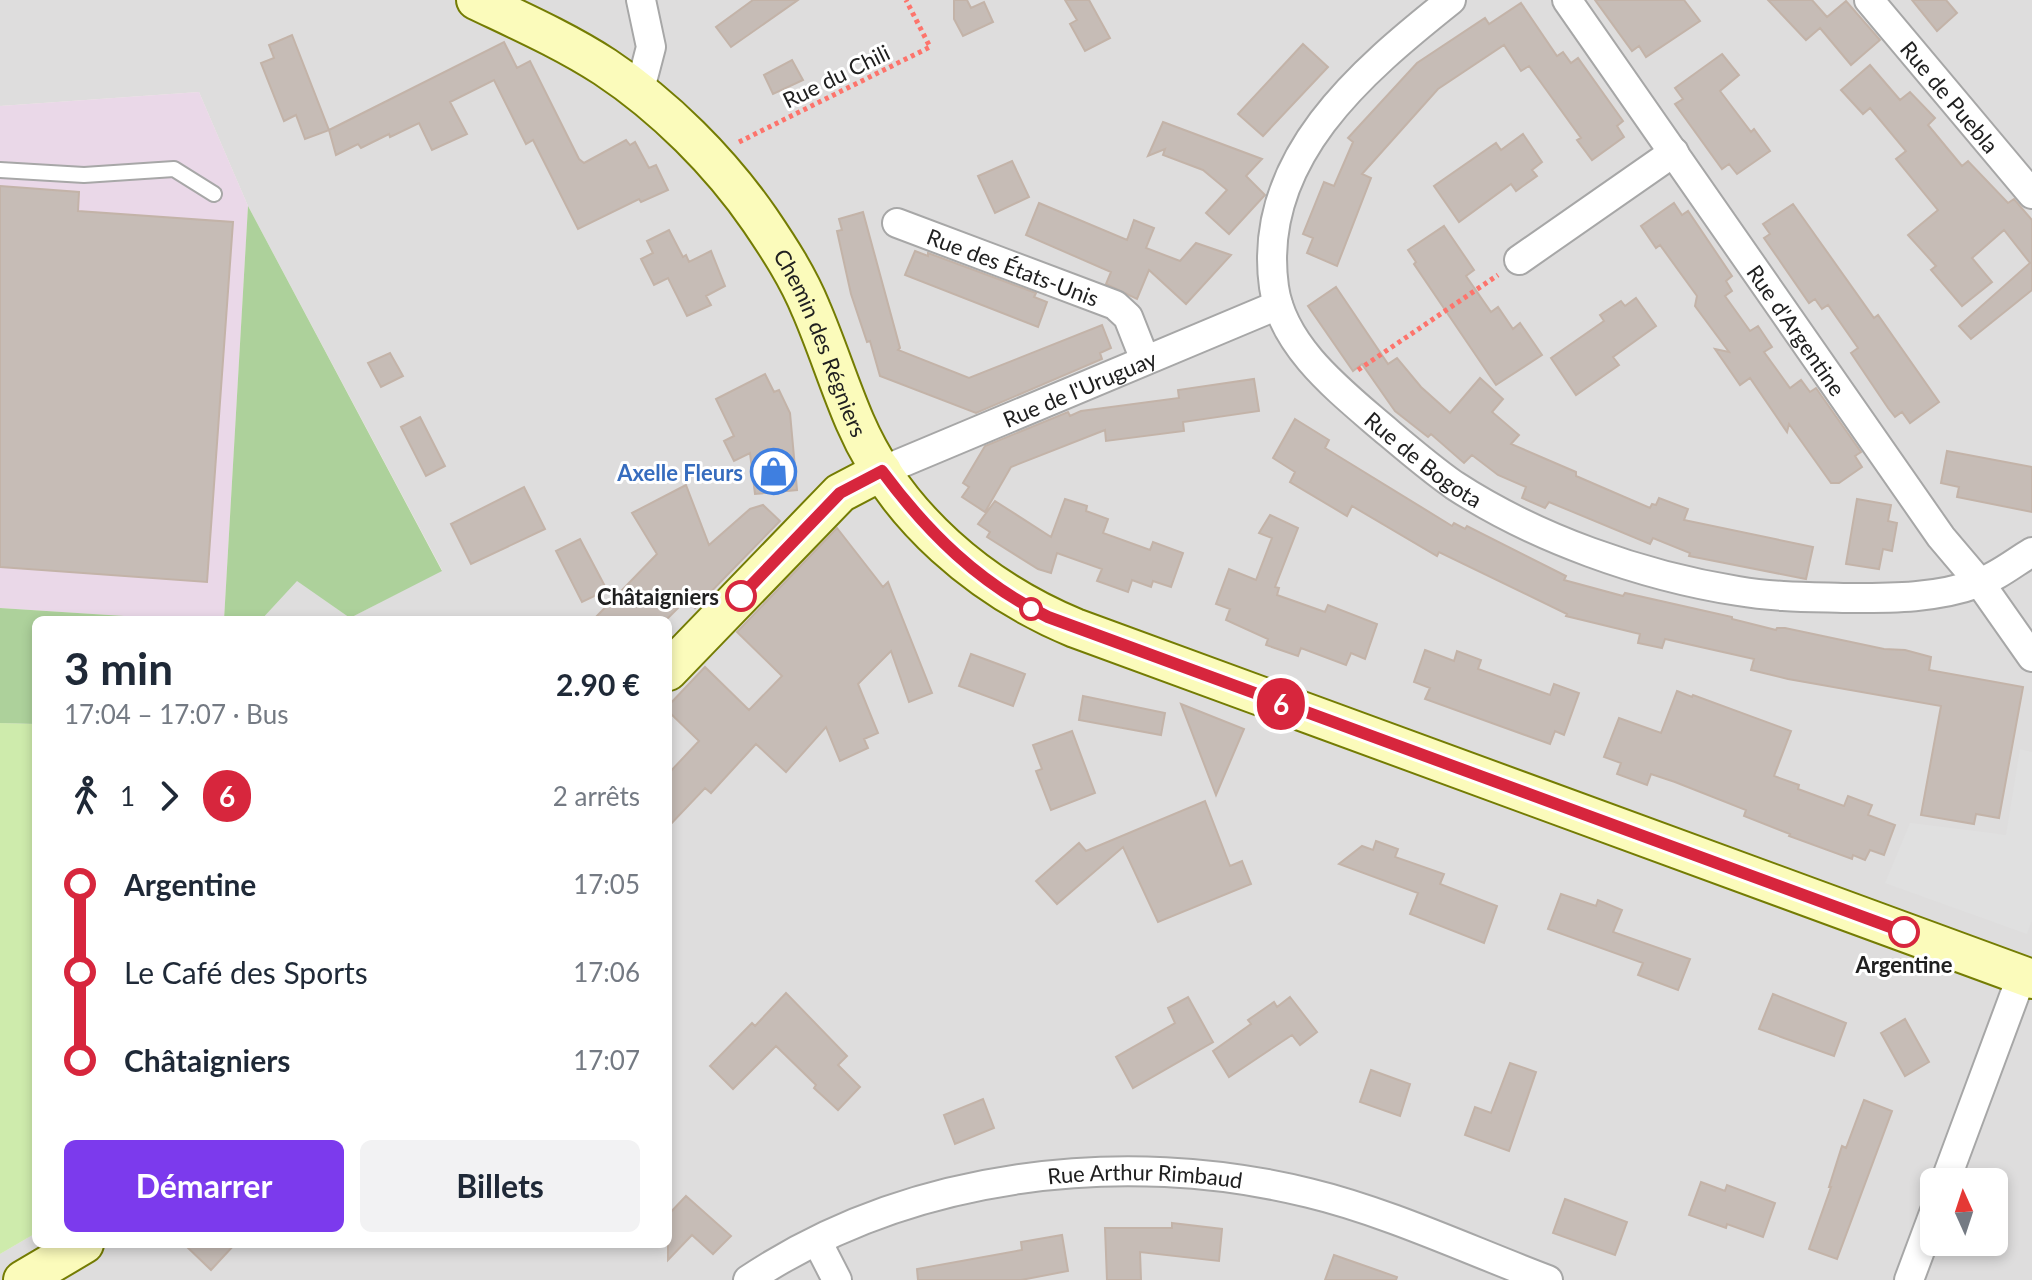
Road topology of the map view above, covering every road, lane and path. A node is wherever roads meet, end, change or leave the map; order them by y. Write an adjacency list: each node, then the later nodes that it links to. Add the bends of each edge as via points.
1 (476, 0): 7 (main road, Chemin des Régniers, via 576,50)
2 (641, 0): 7 (street, via 651,47)
3 (906, 0): 9 (path, Rue du Chili, via 930,47)
4 (1451, 0): 15 (street, Rue de Bogota, via 1377,61 1340,99 1303,151 1276,227)
5 (1567, 0): 8 (street, Rue d'Argentine)
6 (1869, 0): 12 (street, Rue de Puebla)
7 (639, 93): 9 (main road, Chemin des Régniers)
8 (1674, 152): 14 (street); 20 (street, Rue d'Argentine, via 1941,537)
9 (709, 159): 18 (main road, Chemin des Régniers, via 758,216 795,276 855,422)
10 (0, 170): 11 (lane, via 84,175 174,169)
11 (214, 194)
12 (2032, 194)
13 (897, 223): 16 (street, Rue des États-Unis, via 1115,305 1128,317)
14 (1519, 260): 17 (path)
15 (1278, 305): 16 (street, Rue de l'Uruguay); 17 (street, Rue de Bogota, via 1304,351)
16 (1145, 360): 18 (street, Rue de l'Uruguay)
17 (1336, 385): 20 (street, Rue de Bogota, via 1417,457 1472,495 1552,535 1639,568 1737,591 1801,597 1890,598)
18 (882, 471): 22 (main road, via 840,493); 23 (main road, Chemin des Régniers, via 957,558 1048,617)
19 (2032, 552): 20 (street, Rue de Bogota)
20 (1980, 583): 21 (street, Rue d'Argentine)
21 (2032, 657)
22 (672, 667)
23 (2029, 976): 24 (street)
24 (1951, 1168)
25 (817, 1241): 29 (street, Rue Arthur Rimbaud); 30 (street); 31 (street, Rue Arthur Rimbaud, via 898,1207 986,1185 1035,1176 1169,1173 1309,1193)
26 (77, 1248): 28 (main road)
27 (1920, 1251): 32 (street)
28 (23, 1280)
29 (748, 1280)
30 (837, 1280)
31 (1548, 1280)
32 (1909, 1280)

